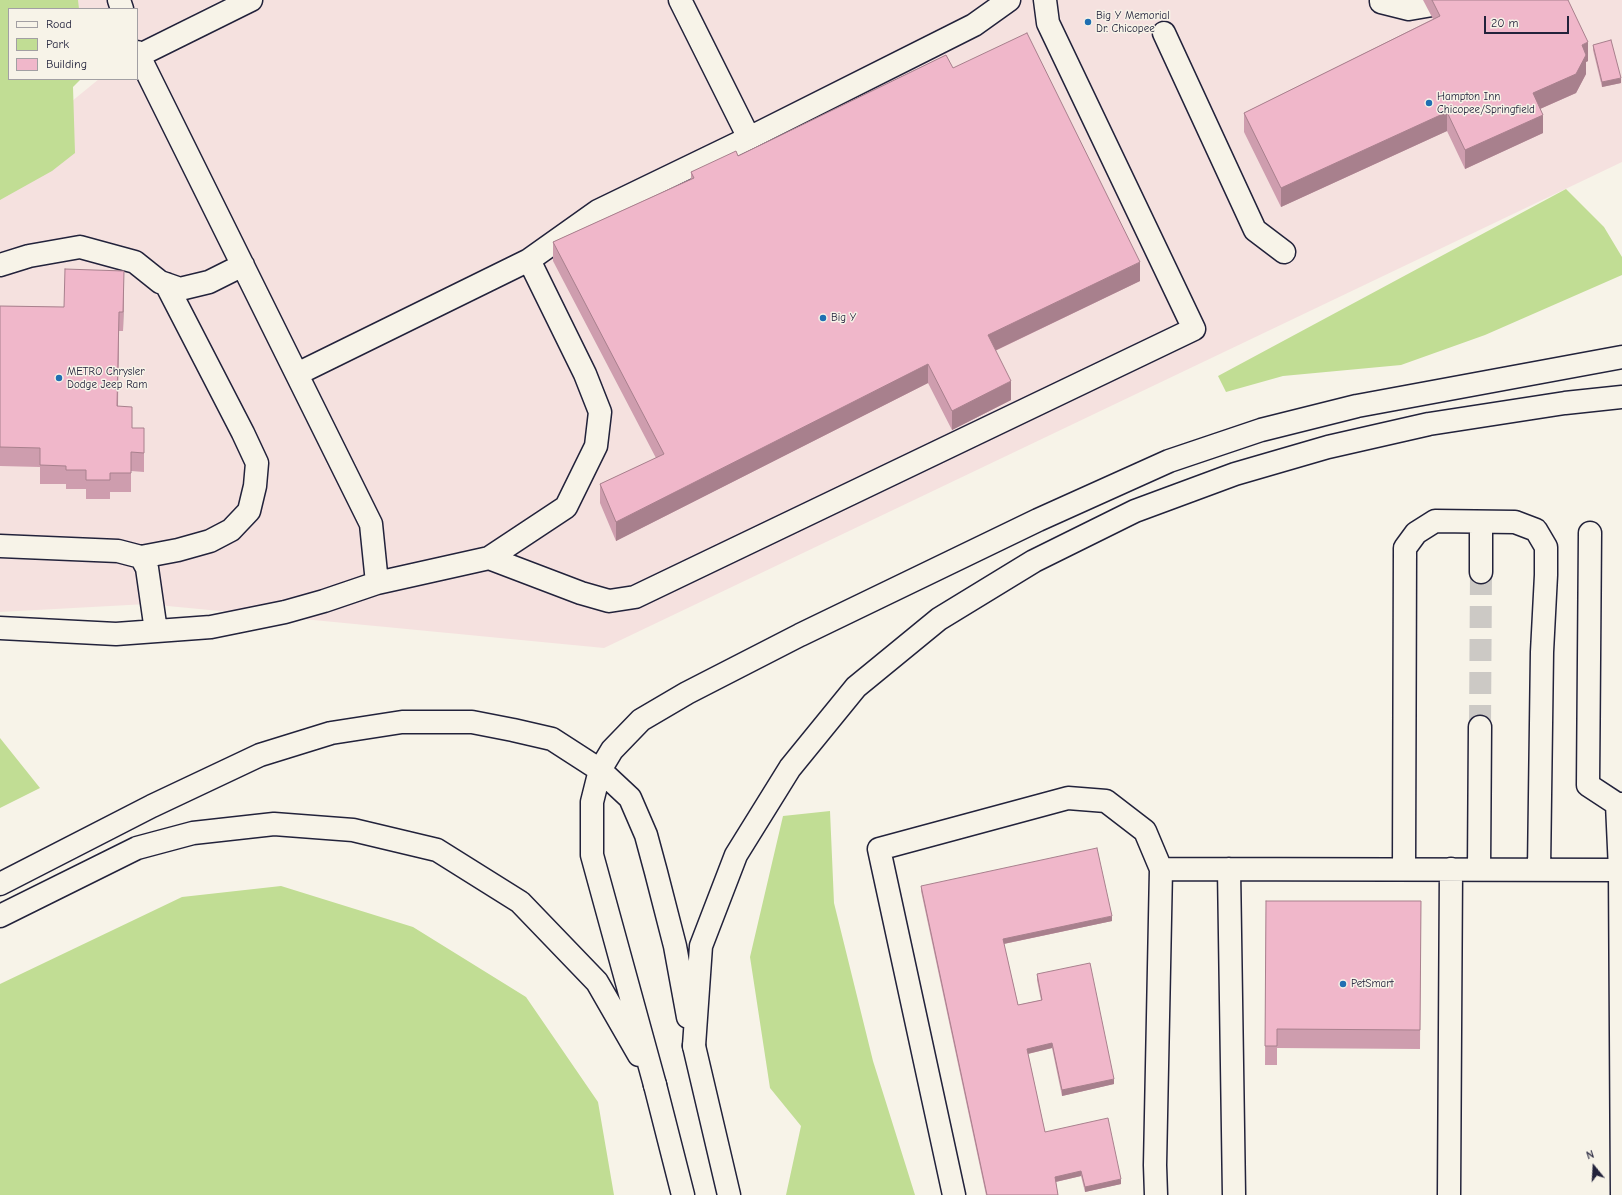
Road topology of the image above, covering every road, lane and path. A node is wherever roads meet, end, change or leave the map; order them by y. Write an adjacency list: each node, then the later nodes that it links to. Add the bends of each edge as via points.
1 (251, 0): 8 (main road)
2 (680, 0): 9 (main road)
3 (1009, 0): 9 (main road, via 974,25)
4 (1045, 0): 22 (main road, via 1048,23 1194,329 635,597 609,601)
5 (1381, 0): 6 (main road, via 1380,2 1409,9)
6 (1447, 0)
7 (1164, 33): 10 (main road, via 1255,230)
8 (138, 54): 13 (main road)
9 (748, 138): 11 (main road, via 598,211)
10 (1284, 252)
11 (529, 260): 16 (main road); 22 (main road, via 585,374 600,412 596,446 566,507)
12 (0, 265): 14 (main road, via 29,256 80,247 135,262)
13 (243, 265): 14 (main road, via 208,282 180,289); 16 (main road)
14 (166, 284): 21 (main road, via 257,463 255,486 249,511 231,530 210,541)
15 (1622, 357): 28 (main road, via 1356,406 1261,430 1169,461 1038,520 687,693 641,720 612,750)
16 (297, 374): 24 (main road, via 371,524)
17 (1622, 397): 39 (main road, via 1429,424 1328,447 1236,474 1135,511 1034,562 938,619 856,687 790,768 736,855 701,946)
18 (1482, 522): 23 (main road); 32 (main road, via 1435,522 1416,533 1405,548); 35 (main road, via 1515,522 1536,530 1546,547)
19 (1590, 533): 29 (main road, via 1588,786)
20 (0, 546): 21 (main road, via 118,551)
21 (141, 557): 26 (main road, via 147,568)
22 (489, 558): 24 (main road)
23 (1481, 572)
24 (377, 582): 26 (main road, via 285,612 211,627)
25 (0, 628): 26 (main road, via 116,634)
26 (156, 632)
27 (1480, 727): 34 (main road)
28 (600, 770): 37 (main road, via 552,739 472,722 402,722 331,733 260,755 152,806); 39 (main road, via 630,798 646,835 675,946); 40 (main road, via 592,802 592,855)
29 (1619, 804): 36 (main road)
30 (1161, 869): 31 (main road); 43 (main road, via 1145,831 1106,801 1068,798 879,849); 44 (main road)
31 (1229, 869): 32 (main road); 45 (main road)
32 (1404, 869): 33 (main road)
33 (1452, 869): 34 (main road); 46 (main road)
34 (1479, 869): 35 (main road)
35 (1539, 869): 36 (main road)
36 (1621, 870): 47 (main road)
37 (0, 884)
38 (0, 916): 40 (main road, via 137,848 194,833 274,824 353,830 437,850 520,902 597,982)
39 (694, 1046): 42 (main road)
40 (655, 1085): 41 (main road)
41 (683, 1195)
42 (729, 1195)
43 (954, 1195)
44 (1156, 1195)
45 (1234, 1195)
46 (1449, 1195)
47 (1622, 1195)

